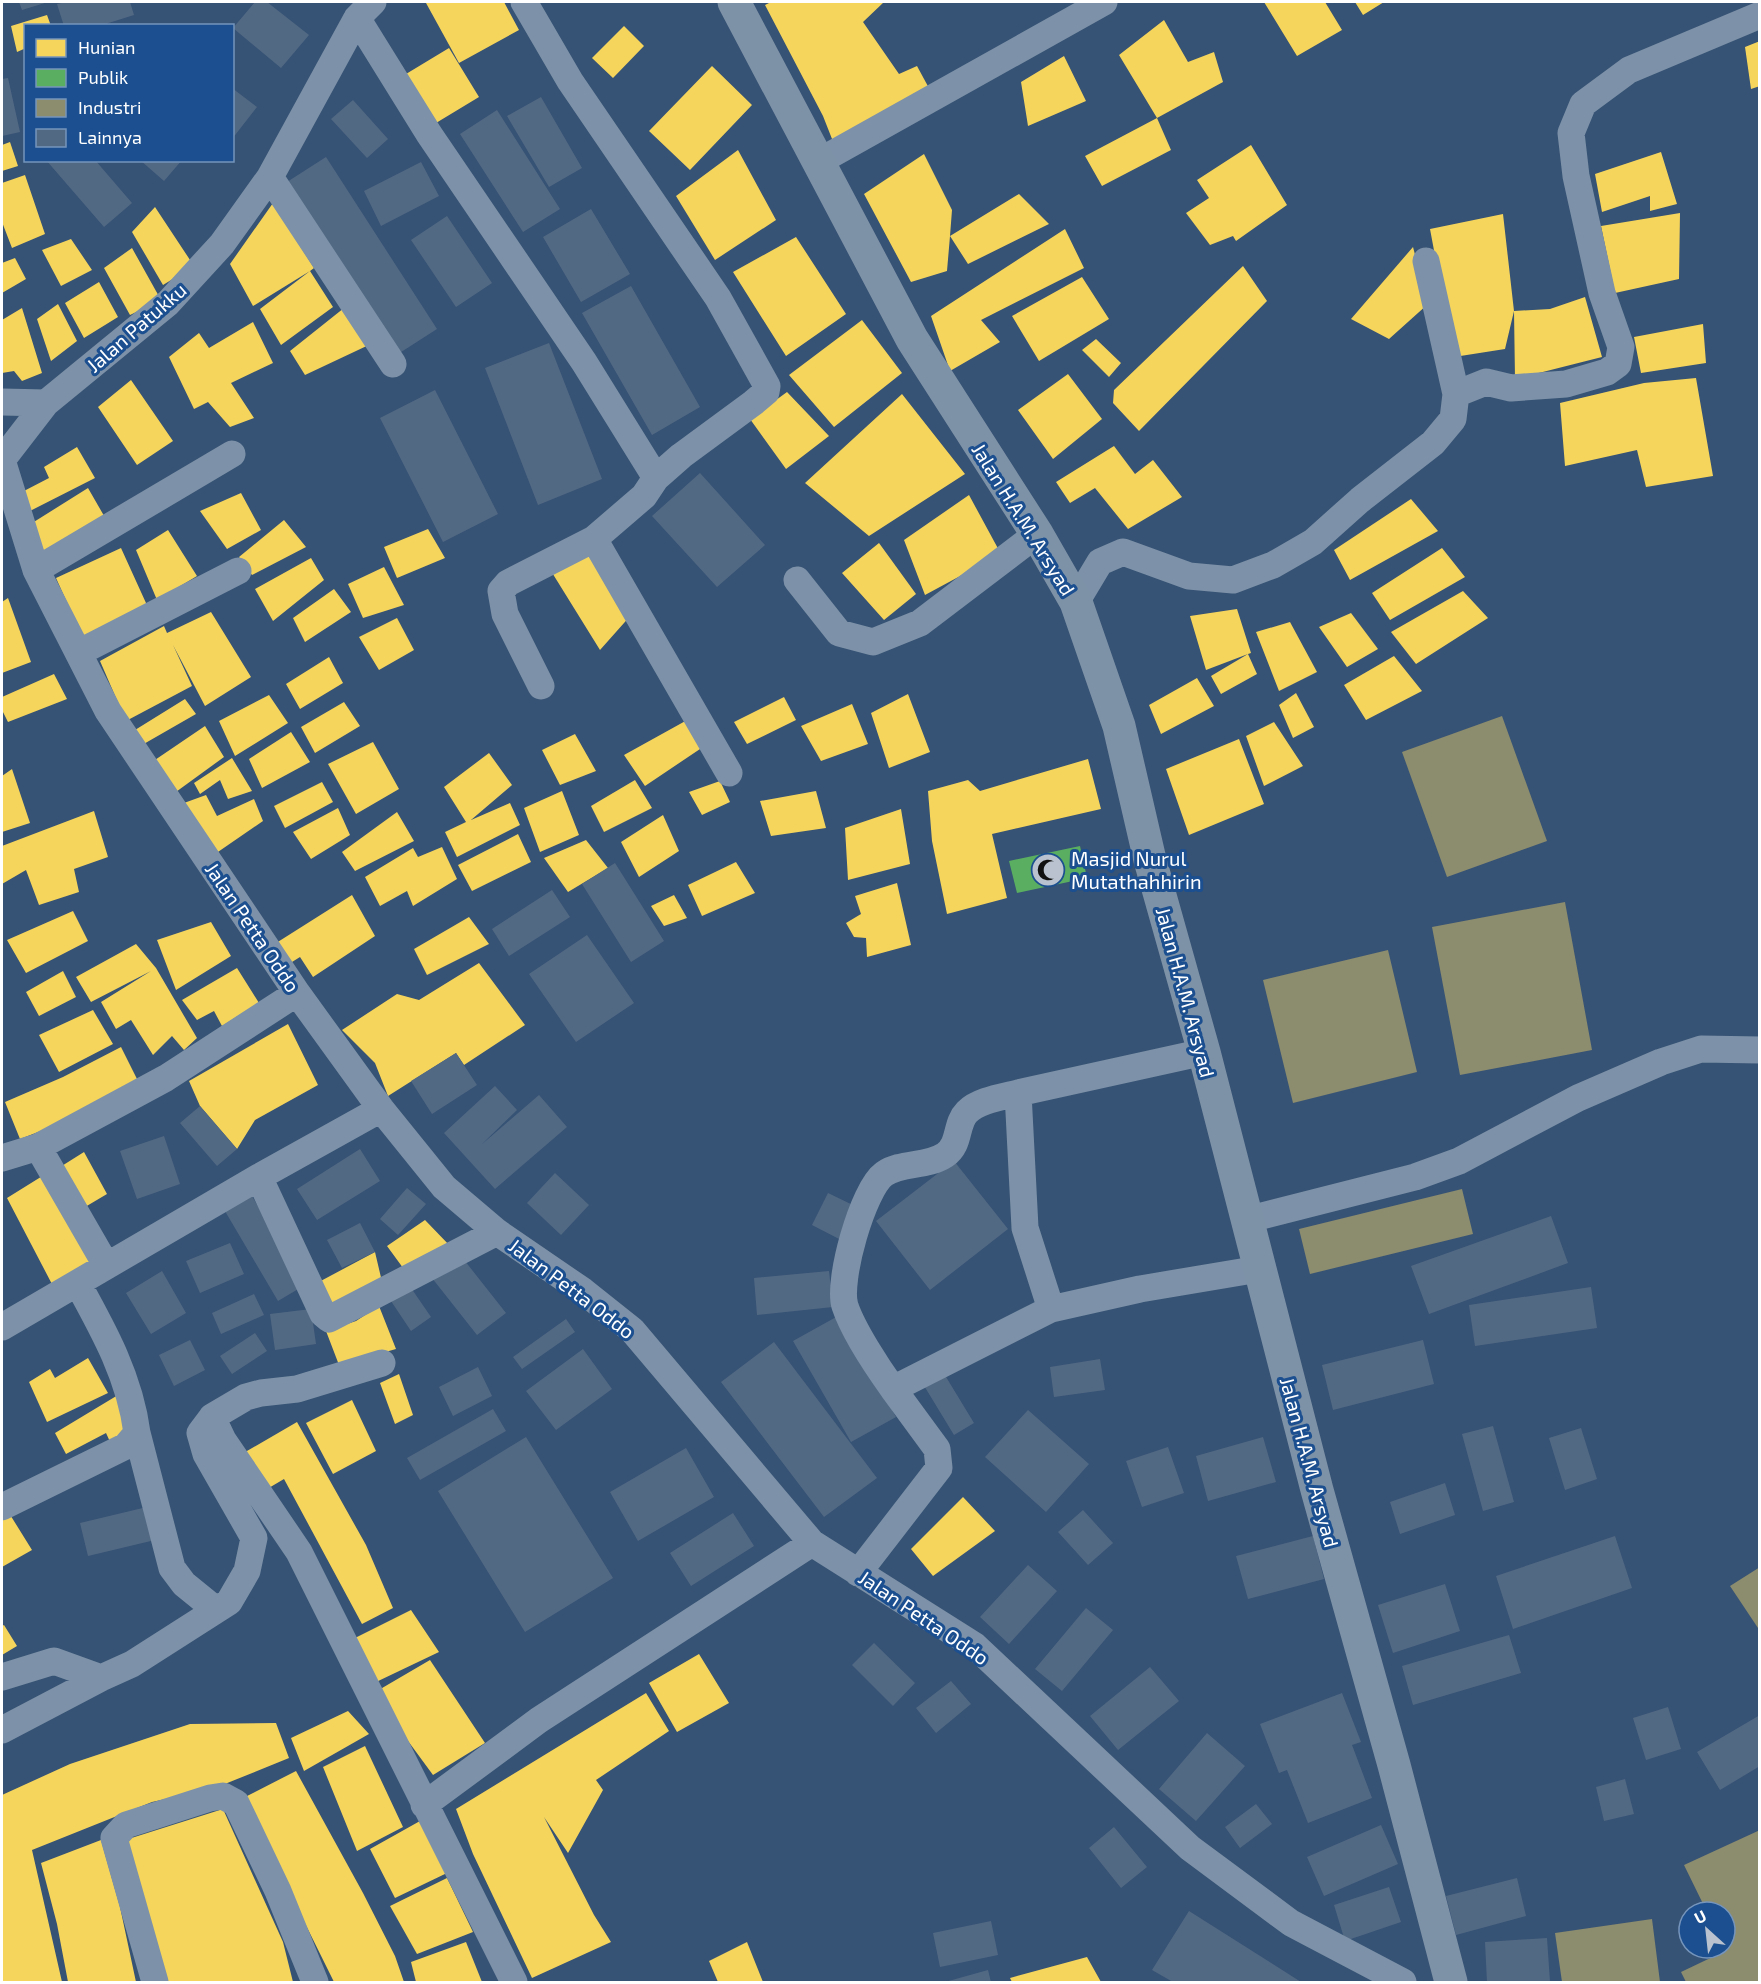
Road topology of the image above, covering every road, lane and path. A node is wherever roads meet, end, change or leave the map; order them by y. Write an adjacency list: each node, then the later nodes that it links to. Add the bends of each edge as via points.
1 (524, 2): 15 (street, via 570,81 718,298 767,384 764,394)
2 (734, 2): 6 (highway, Jalan H.A.M. Arsyad)
3 (1104, 2): 6 (street)
4 (365, 10): 7 (street, Jalan Patukku); 15 (street, via 429,134 584,362)
5 (1760, 15): 10 (street, via 1629,70 1582,104 1571,133 1576,176 1602,292 1621,347 1618,364 1607,372 1566,384 1511,388 1486,382)
6 (818, 162): 16 (highway, Jalan H.A.M. Arsyad, via 928,368)
7 (270, 177): 9 (street); 12 (street, Jalan Patukku, via 222,244 168,303)
8 (1426, 261): 10 (street)
9 (393, 364)
10 (1456, 394): 21 (street, via 1453,419 1433,443 1313,542 1273,565 1233,580 1189,576 1123,552 1100,562)
11 (2, 402): 12 (street)
12 (46, 403): 14 (street, Jalan Patukku)
13 (232, 454): 18 (street)
14 (2, 460): 18 (street, Jalan Petta Oddo)
15 (656, 478): 17 (street, via 644,496)
16 (1037, 534): 20 (street, via 920,623 873,642 839,633); 21 (highway, Jalan H.A.M. Arsyad)
17 (594, 539): 23 (street, via 508,583 501,591 506,614); 24 (street)
18 (36, 570): 22 (street, Jalan Petta Oddo)
19 (238, 571): 22 (street)
20 (797, 580)
21 (1076, 602): 27 (highway, Jalan H.A.M. Arsyad, via 1119,726 1150,860)
22 (80, 652): 25 (street, Jalan Petta Oddo, via 113,719)
23 (542, 686)
24 (729, 773)
25 (297, 993): 29 (street, Jalan Petta Oddo); 30 (street, via 166,1078)
26 (1760, 1050): 33 (street, via 1701,1049 1661,1062 1578,1098 1459,1161 1415,1177)
27 (1204, 1052): 28 (street); 33 (highway, Jalan H.A.M. Arsyad)
28 (1018, 1093): 38 (street, via 1025,1228); 41 (street, via 969,1110 955,1146 944,1156 880,1177 858,1219 842,1290 845,1307)
29 (381, 1109): 32 (street); 34 (street, Jalan Petta Oddo, via 444,1187)
30 (38, 1147): 31 (street); 35 (street)
31 (4, 1150)
32 (259, 1177): 34 (street, via 323,1314 329,1319); 35 (street)
33 (1246, 1220): 36 (highway, Jalan H.A.M. Arsyad)
34 (497, 1232): 45 (street, Jalan Petta Oddo, via 632,1330)
35 (106, 1265): 37 (street)
36 (1259, 1269): 38 (street); 56 (highway, Jalan H.A.M. Arsyad)
37 (78, 1284): 39 (street); 43 (street, via 119,1364 130,1394)
38 (1051, 1309): 41 (street)
39 (2, 1326)
40 (382, 1364): 42 (street, via 297,1389 261,1393)
41 (893, 1389): 46 (street, via 937,1449 939,1468)
42 (212, 1417): 47 (street, via 200,1433 206,1454 254,1538 247,1571 229,1602); 51 (street, via 223,1440 299,1552)
43 (136, 1433): 44 (street, via 126,1446); 47 (street, via 172,1568 184,1584)
44 (2, 1507)
45 (812, 1543): 46 (street, Jalan Petta Oddo); 51 (street, via 539,1720)
46 (858, 1573): 55 (street, Jalan Petta Oddo, via 975,1646 1190,1848 1291,1923)
47 (216, 1610): 49 (street, via 132,1664)
48 (2, 1677): 49 (street, via 54,1661)
49 (101, 1678): 50 (street)
50 (2, 1730)
51 (424, 1805): 54 (street)
52 (155, 1983): 53 (street, via 114,1838 126,1826 223,1796 236,1803 278,1891)
53 (315, 1983)
54 (514, 1983)
55 (1403, 1983)
56 (1451, 1983)

